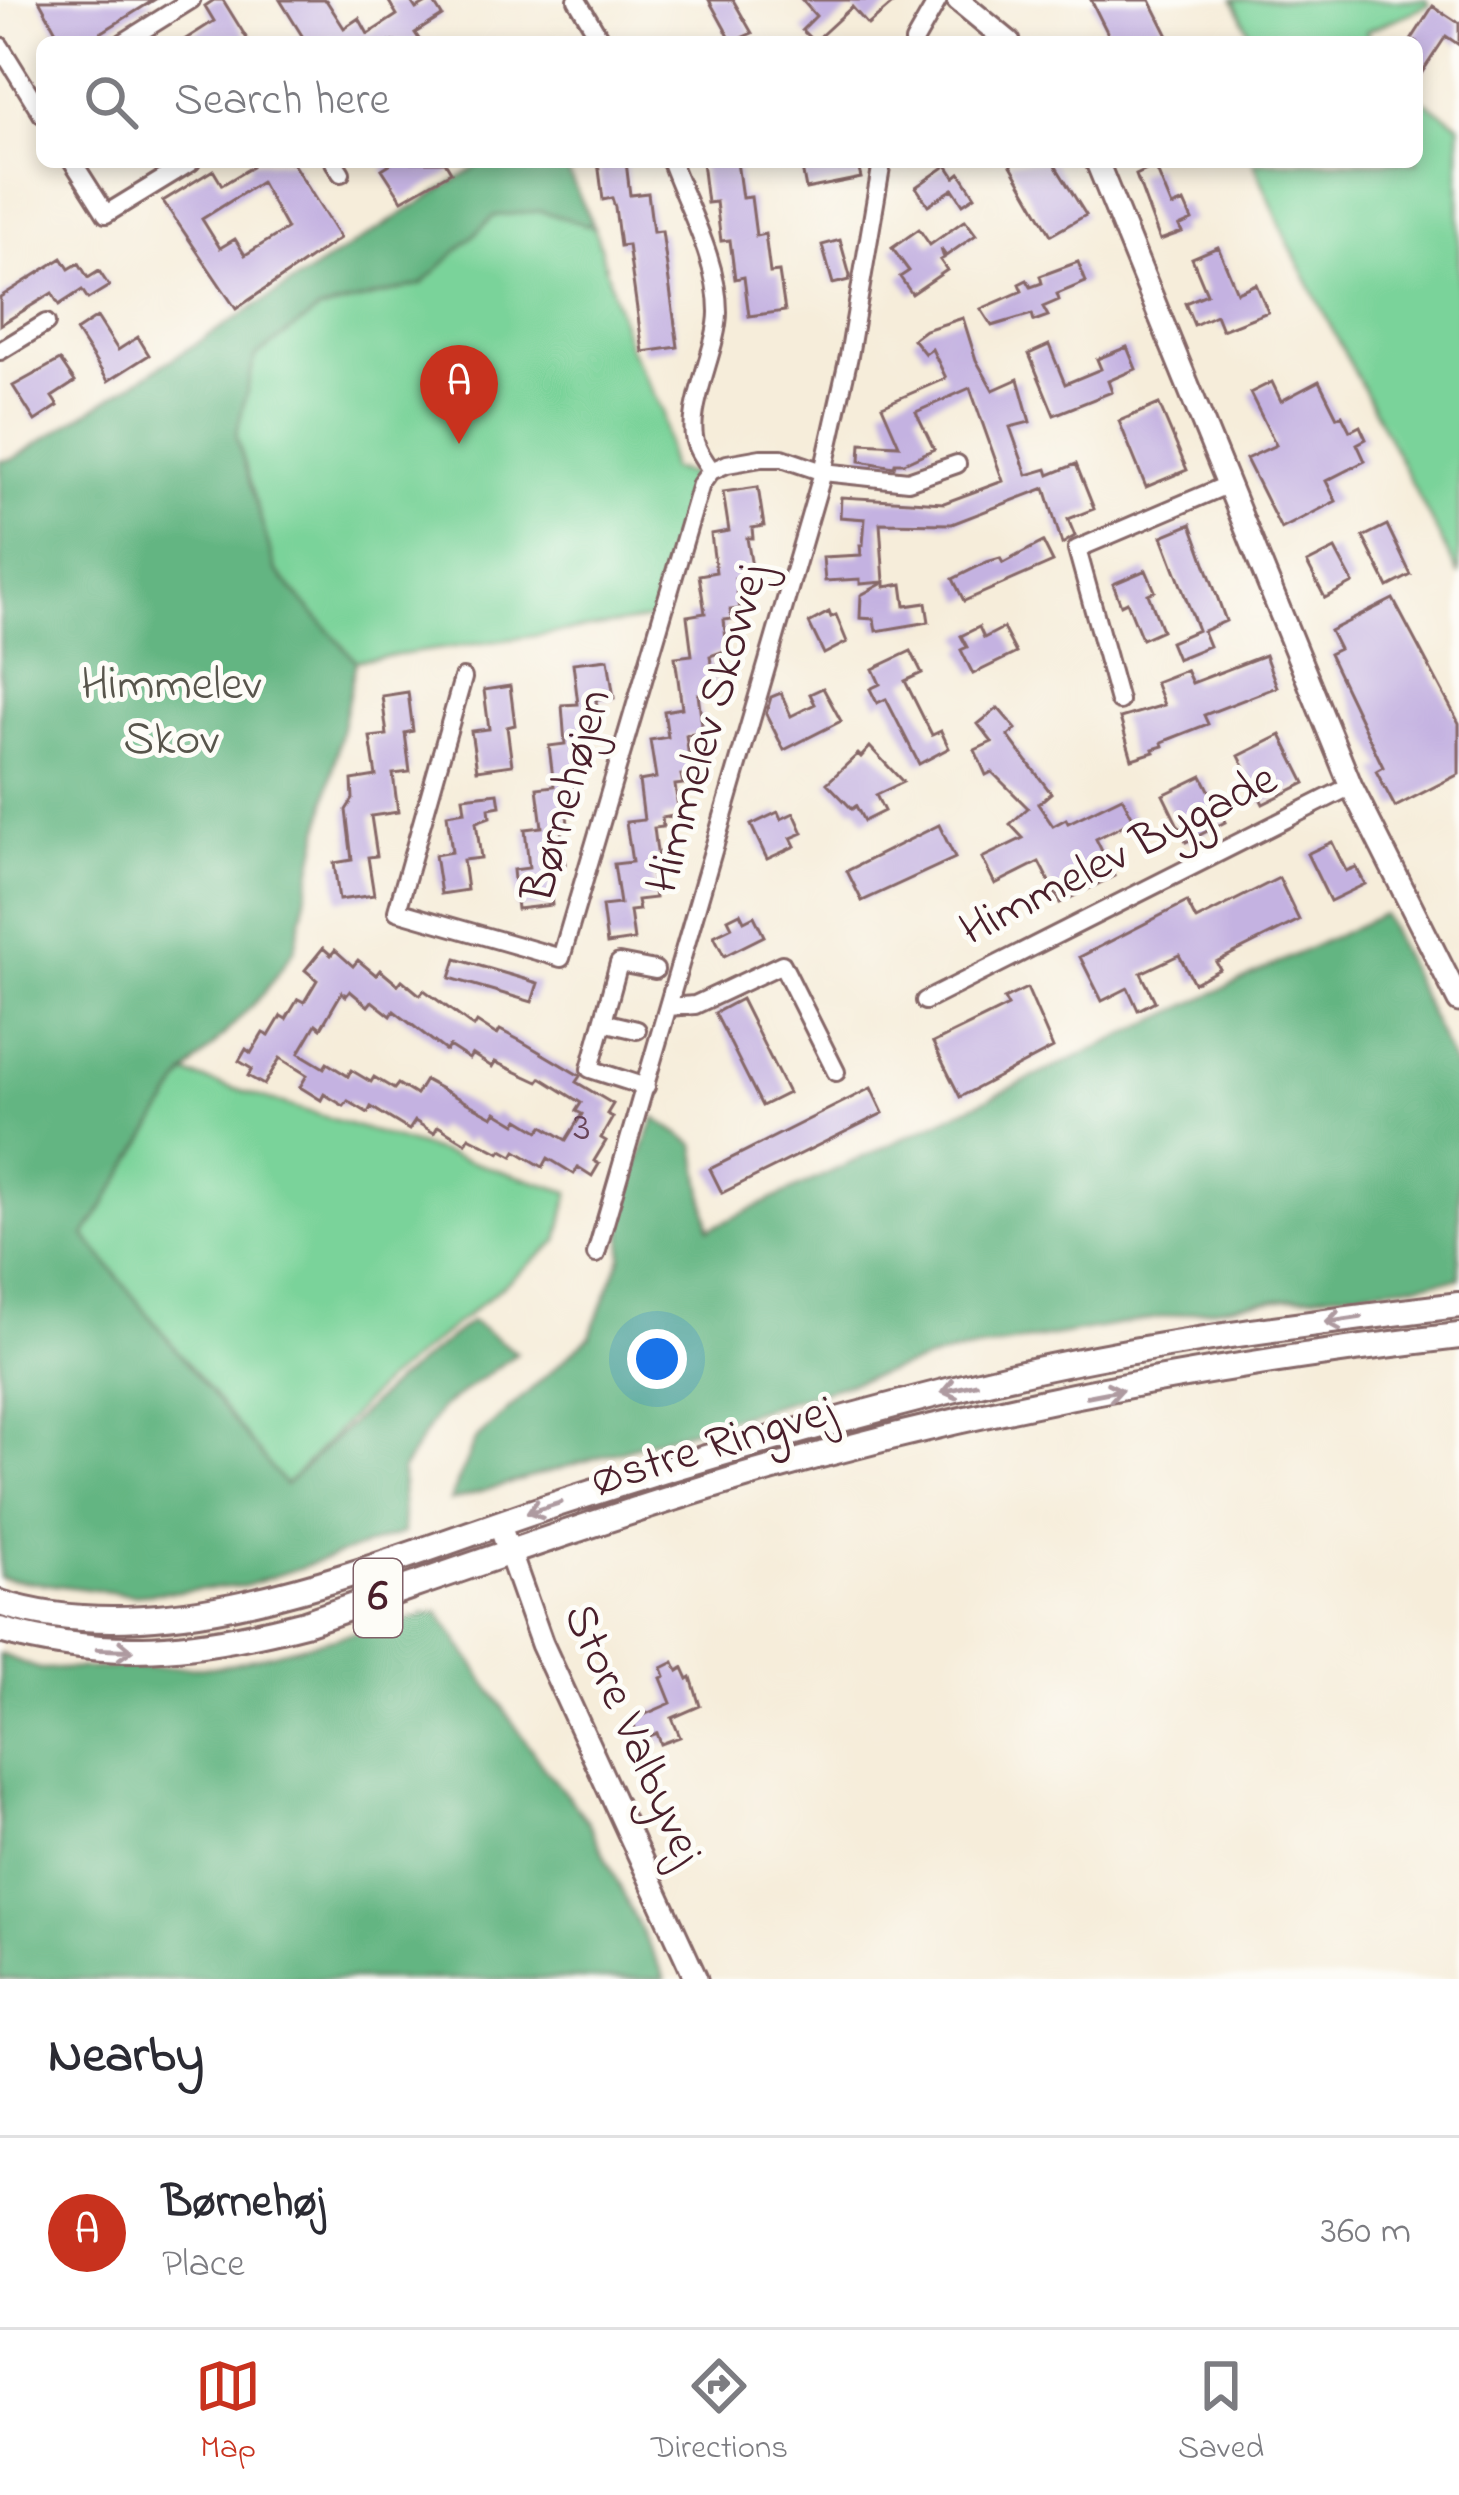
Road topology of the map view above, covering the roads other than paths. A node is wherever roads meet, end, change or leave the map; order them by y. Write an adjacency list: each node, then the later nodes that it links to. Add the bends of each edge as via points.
1 (191, 0): 5 (street)
2 (577, 0): 6 (street)
3 (938, 0): 7 (street)
4 (958, 0): 8 (street)
5 (134, 36)
6 (598, 36)
7 (917, 36)
8 (1002, 36)
9 (0, 46): 10 (street)
10 (36, 98)
11 (77, 168): 12 (street, via 106,214)
12 (181, 168)
13 (673, 168): 19 (street, via 714,275 716,340 693,422 694,444)
14 (881, 168): 20 (street, Himmelev Skovvej)
15 (1099, 168): 21 (street, Himmelev Bygade)
16 (46, 323): 17 (street)
17 (0, 351)
18 (957, 464): 20 (street, via 908,482)
19 (712, 471): 20 (street, via 782,458); 22 (street, Børnehøjen, via 701,484 561,958 397,911)
20 (824, 472): 28 (street, Himmelev Skovvej)
21 (1227, 485): 23 (street, via 1077,549); 24 (street, Himmelev Bygade)
22 (463, 677)
23 (1119, 700)
24 (1352, 786): 26 (street, Himmelev Bygade); 27 (street, Himmelev Bygade)
25 (655, 970): 29 (street, via 619,963)
26 (1456, 986)
27 (925, 1001)
28 (668, 1007): 31 (street, via 695,1006 782,964); 32 (street, Himmelev Skovvej)
29 (603, 1022): 30 (street); 32 (street, via 590,1069)
30 (637, 1030)
31 (836, 1072)
32 (646, 1087): 33 (street, Himmelev Skovvej)
33 (596, 1254)
34 (1459, 1305): 36 (main road, Østre Ringvej / 6, one-way to 36, via 1126,1352 954,1389)
35 (1459, 1336): 37 (main road, Østre Ringvej / 6, one-way to 35, via 746,1476 961,1420 1319,1352)
36 (499, 1522): 37 (street, Store Valbyvej); 38 (main road, Østre Ringvej / 6, via 275,1597 180,1617 97,1620)
37 (509, 1553): 39 (main road, Østre Ringvej / 6, one-way to 37, via 101,1650 233,1642); 40 (street, Store Valbyvej, via 542,1644)
38 (0, 1603)
39 (0, 1630)
40 (696, 1979)

